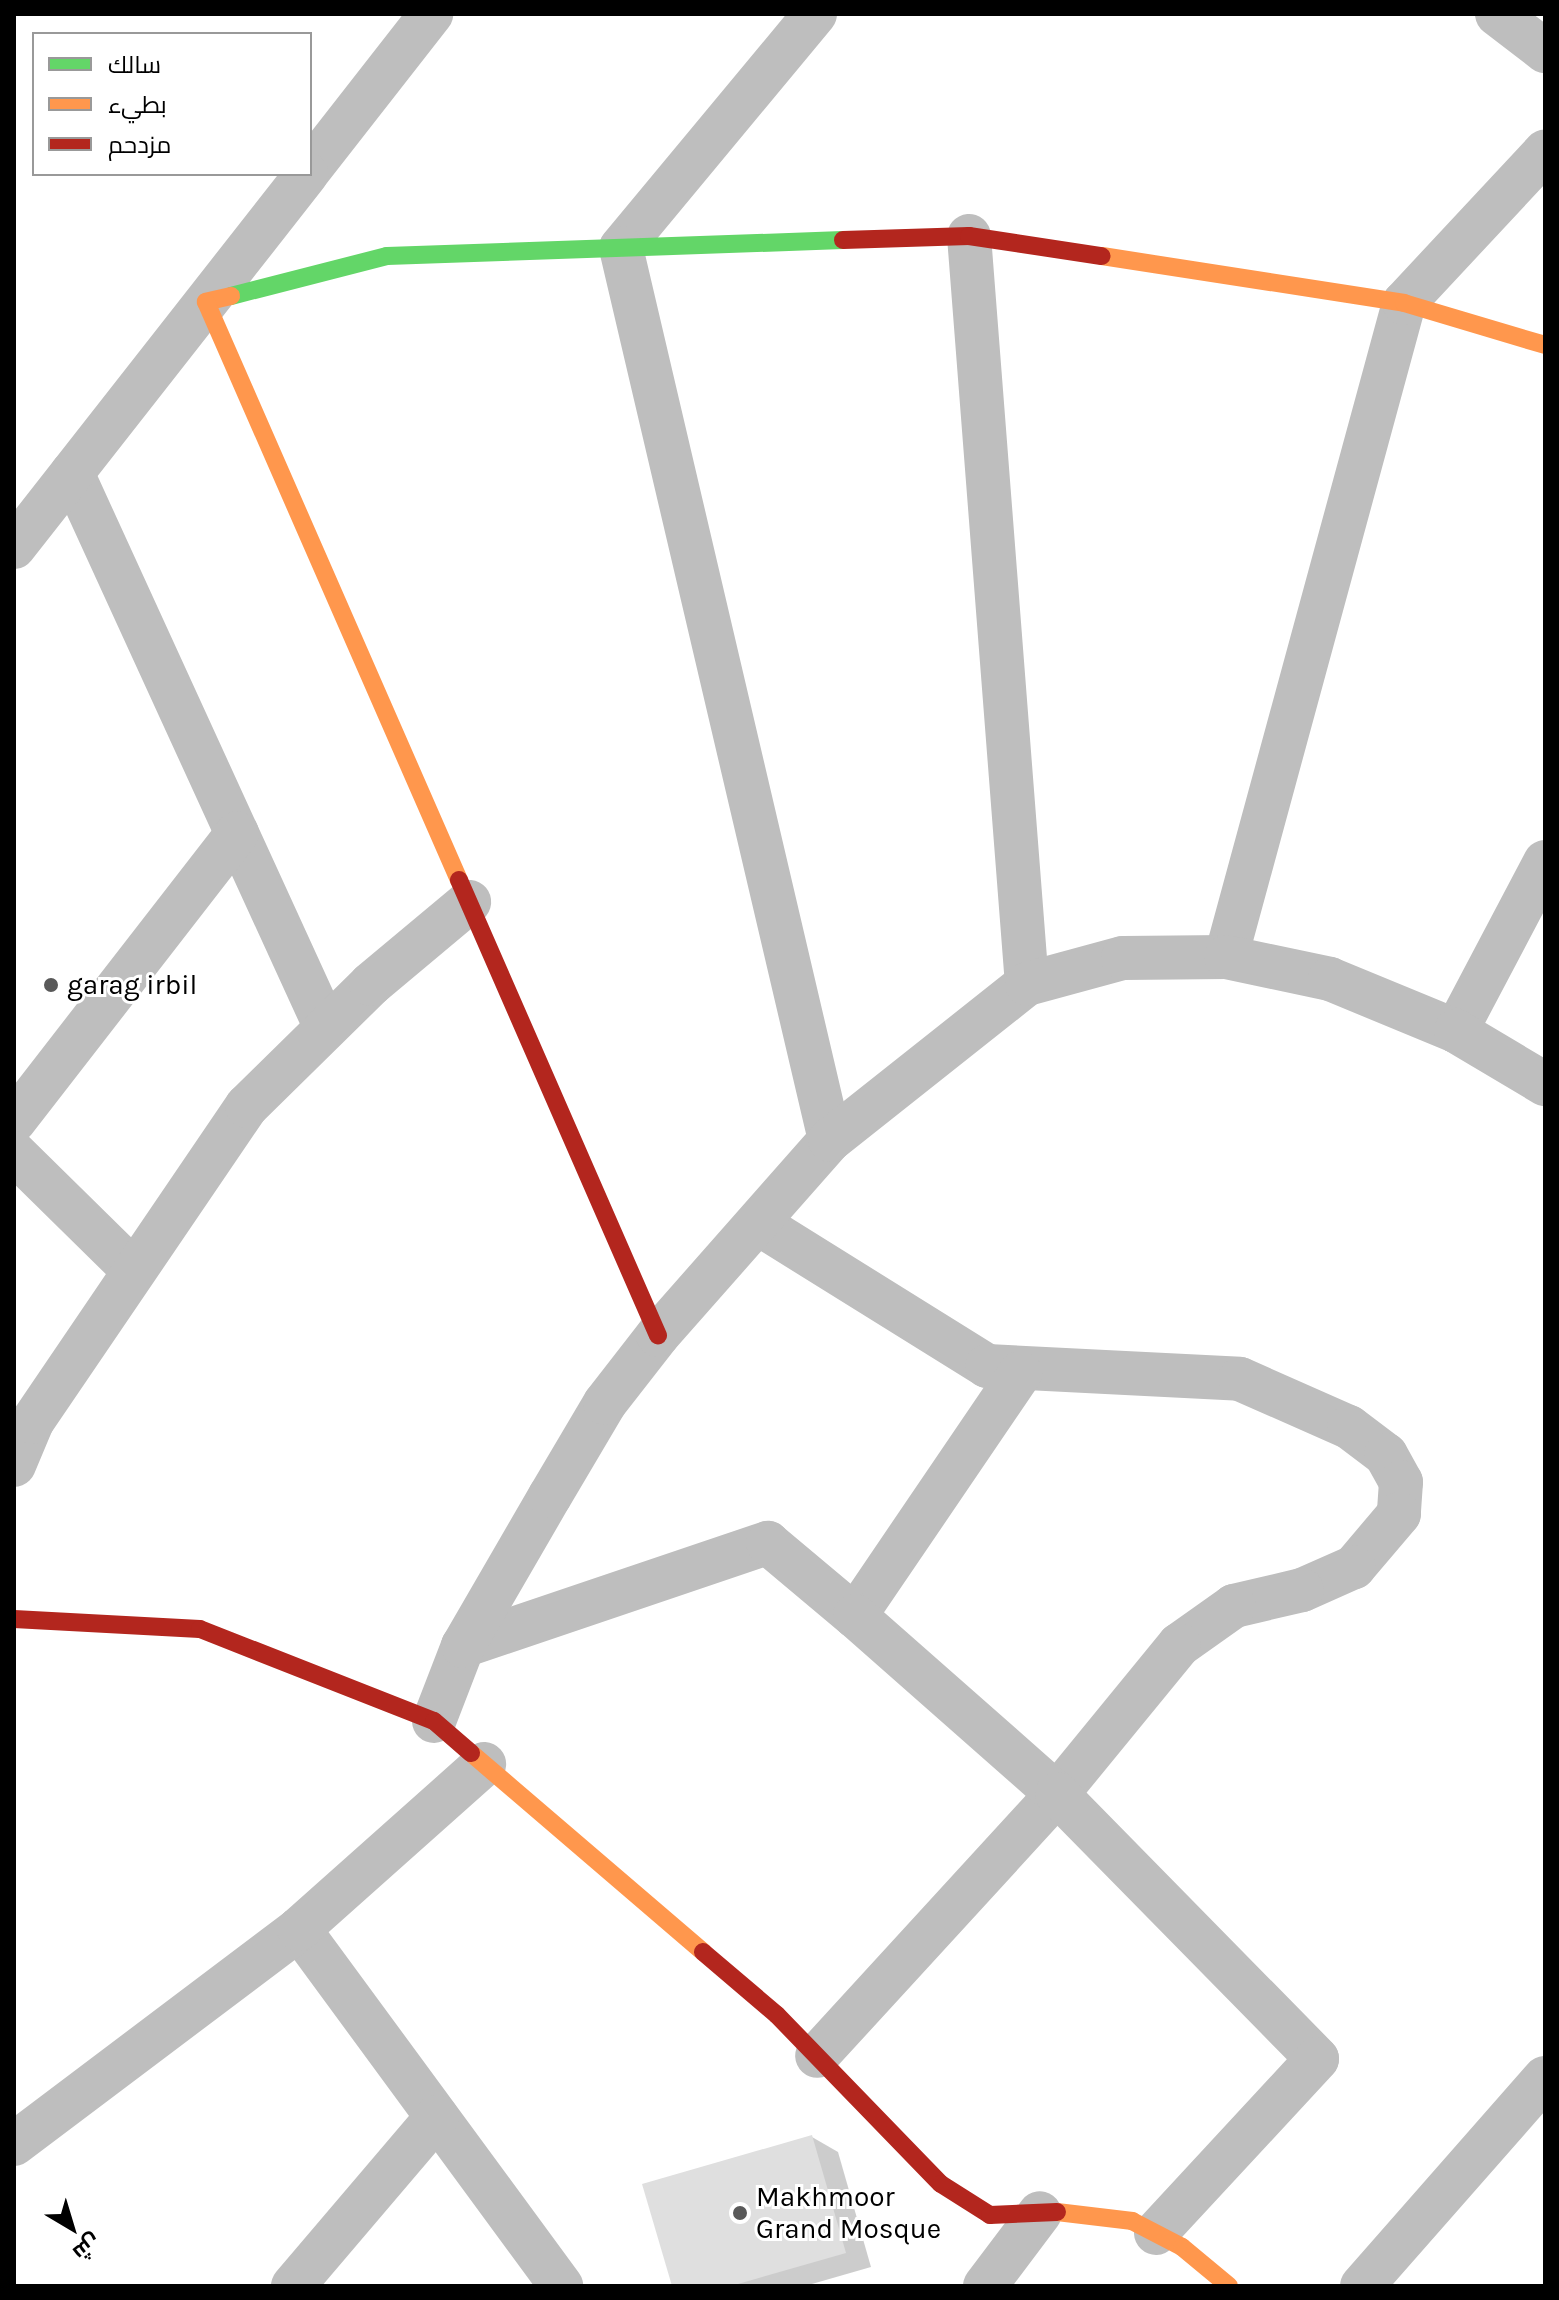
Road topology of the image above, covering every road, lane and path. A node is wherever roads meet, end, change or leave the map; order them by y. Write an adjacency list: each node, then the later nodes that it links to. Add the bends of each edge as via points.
1 (431, 14): 6 (street)
2 (815, 14): 9 (street)
3 (1497, 14): 4 (street)
4 (1545, 51)
5 (1545, 152): 11 (street)
6 (312, 166)
7 (304, 176): 10 (street)
8 (969, 236): 9 (street); 11 (street); 19 (street)
9 (621, 248): 10 (street, via 387,256); 24 (street)
10 (206, 302): 13 (street); 17 (street)
11 (1404, 303): 12 (street); 18 (street)
12 (1545, 345)
13 (72, 473): 14 (street); 15 (street)
14 (18, 534)
15 (237, 833): 20 (street); 23 (street)
16 (1545, 862): 21 (street)
17 (469, 902): 20 (street); 28 (street)
18 (1226, 957): 19 (street, via 1123,958); 21 (street, via 1330,979)
19 (1027, 984): 24 (street)
20 (326, 1028): 27 (street, via 247,1106)
21 (1456, 1031): 22 (street)
22 (1545, 1084)
23 (14, 1121)
24 (830, 1140): 26 (street)
25 (14, 1153): 27 (street)
26 (759, 1224): 28 (street); 29 (street, via 987,1366)
27 (132, 1269): 30 (street, via 32,1422)
28 (658, 1335): 33 (street, via 605,1403)
29 (1020, 1373): 31 (street); 36 (street, via 1240,1379 1349,1427 1386,1455 1401,1482 1399,1514 1373,1550 1302,1590 1203,1621)
30 (14, 1465)
31 (855, 1616): 33 (street, via 768,1543); 36 (street)
32 (14, 1619): 34 (street, via 57,1616 200,1629)
33 (463, 1646): 34 (street)
34 (434, 1721): 35 (street)
35 (484, 1764): 37 (street); 38 (street)
36 (1057, 1794): 38 (street); 43 (street, via 1317,2059)
37 (299, 1929): 40 (street); 41 (street)
38 (817, 2056): 42 (street, via 941,2184 990,2215)
39 (1545, 2078): 48 (street)
40 (437, 2117): 44 (street); 45 (street)
41 (14, 2144)
42 (1040, 2213): 43 (street, via 1088,2211); 46 (street)
43 (1156, 2233): 47 (street)
44 (293, 2286)
45 (561, 2286)
46 (985, 2286)
47 (1229, 2286)
48 (1362, 2286)

